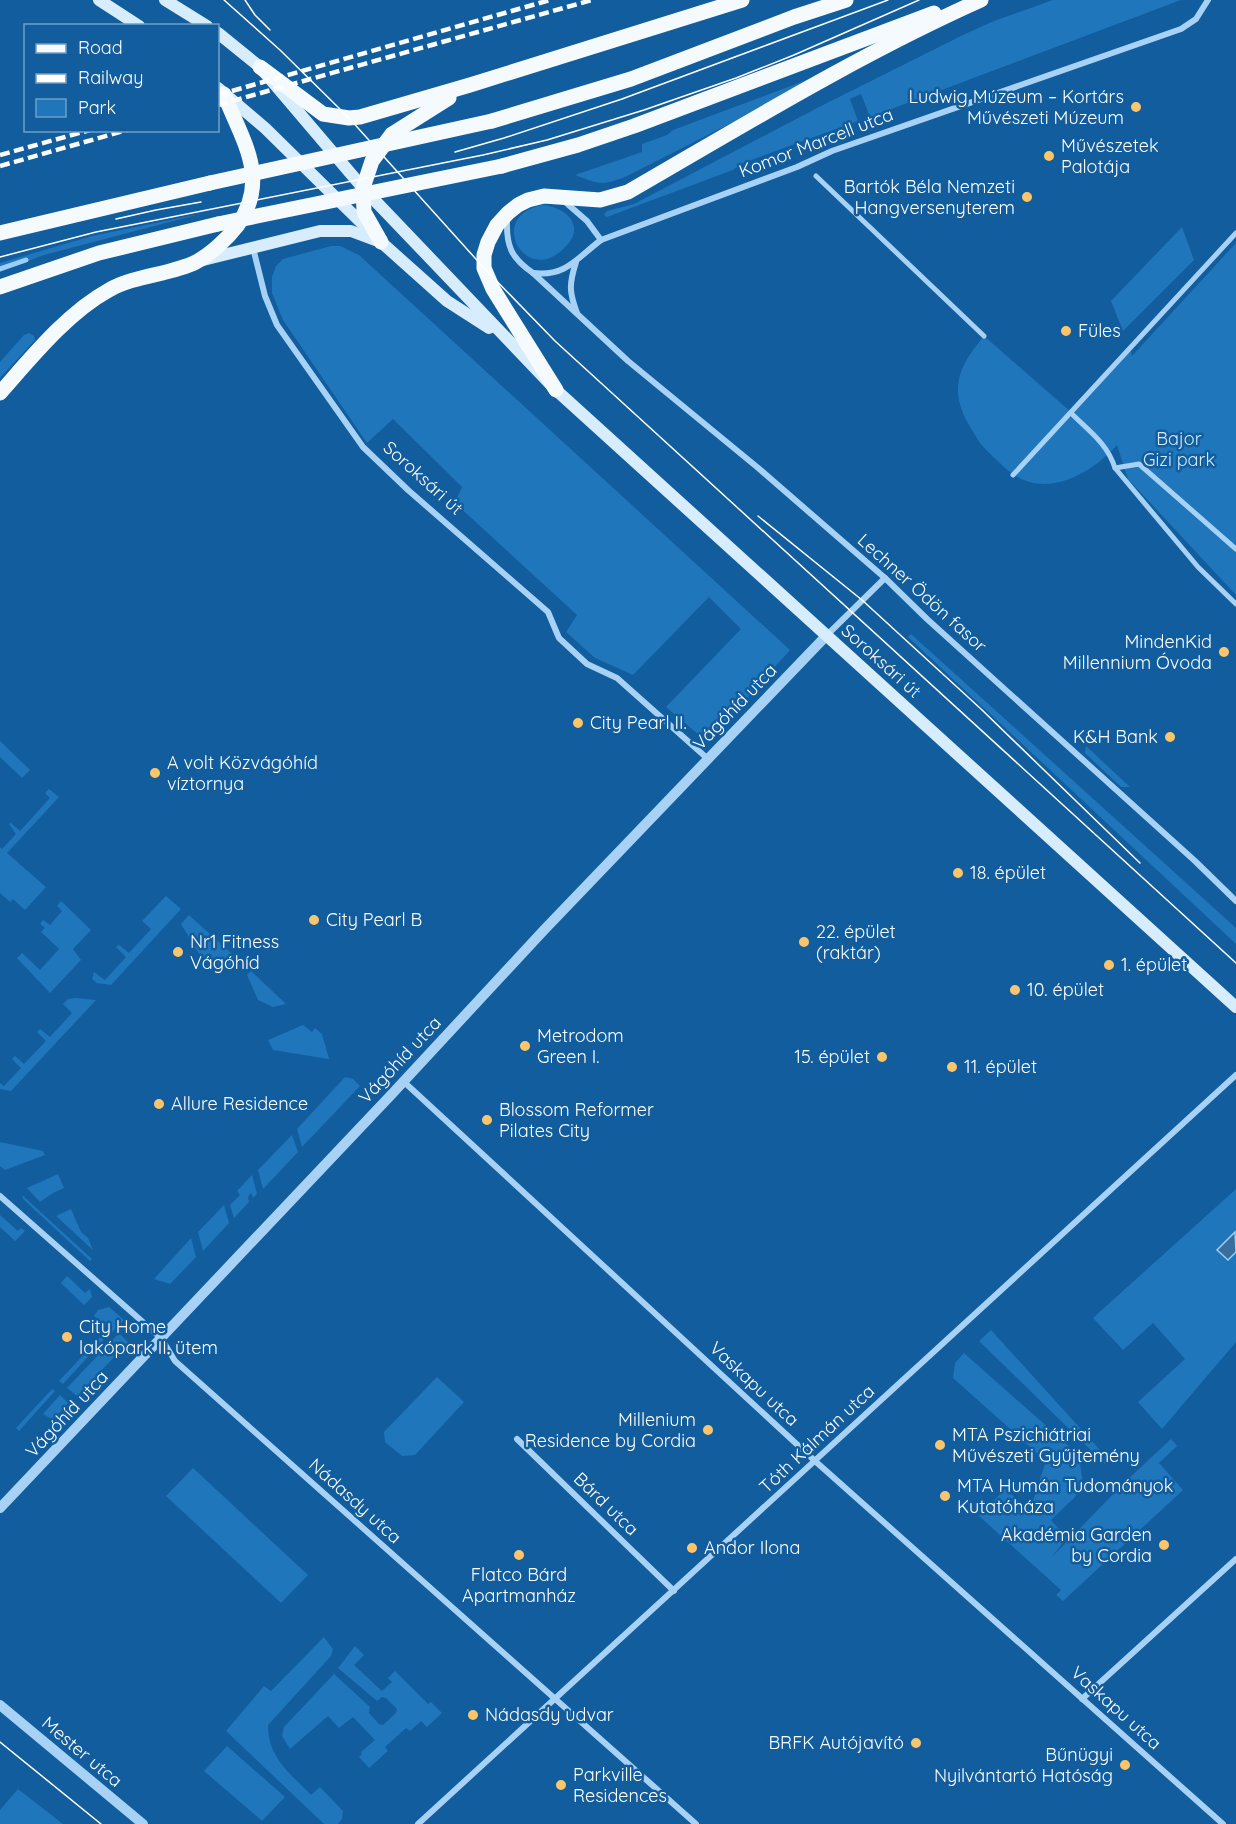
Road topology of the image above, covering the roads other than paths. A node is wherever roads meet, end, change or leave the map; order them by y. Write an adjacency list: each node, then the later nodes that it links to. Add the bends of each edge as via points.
1 (99, 0): 8 (main road)
2 (165, 0): 9 (main road)
3 (742, 0): 12 (main road)
4 (846, 0): 18 (main road, bridge, via 631,79 492,122)
5 (971, 0): 26 (main road, bridge, via 579,145 502,166 218,224 99,253)
6 (981, 0): 16 (main road, via 812,86 628,192 600,200)
7 (1208, 0): 20 (street, Komor Marcell utca, via 1196,20 1182,29 832,151)
8 (136, 24)
9 (204, 24)
10 (219, 34): 11 (main road, Soroksári út)
11 (260, 67): 12 (main road, via 323,114 349,118); 15 (main road, Soroksári út)
12 (470, 86): 15 (main road, via 392,134 372,161)
13 (221, 91): 21 (main road, Soroksári út, via 265,128); 23 (main road, via 249,155 254,188 250,203 228,238)
14 (816, 176): 28 (street)
15 (363, 188): 21 (main road, via 364,212); 29 (main road, Soroksári út)
16 (558, 196): 17 (main road, via 528,200); 20 (street, via 587,221)
17 (508, 213): 25 (street, Lechner Ödön fasor, via 511,252); 30 (main road, via 488,242 484,268)
18 (0, 233)
19 (1236, 233): 32 (street)
20 (601, 240): 24 (street, Komor Marcell utca)
21 (381, 242): 22 (main road, via 351,231 335,230); 29 (main road, Soroksári út, via 447,302)
22 (253, 248): 23 (main road); 39 (street, Soroksári út, via 277,325 363,447 548,612 559,638 587,664 617,678)
23 (196, 262): 31 (main road, via 110,289 89,303 48,338)
24 (576, 262): 25 (street, Komor Marcell utca, via 547,275); 27 (street, via 570,295)
25 (533, 273): 27 (street, Lechner Ödön fasor)
26 (0, 287)
27 (579, 316): 36 (street, Lechner Ödön fasor)
28 (984, 336)
29 (505, 339): 30 (main road, Soroksári út)
30 (556, 390): 38 (main road, Soroksári út)
31 (0, 393)
32 (1071, 413): 33 (street, via 1105,446); 34 (street)
33 (1115, 468): 35 (street, via 1139,464); 37 (street, via 1198,567)
34 (1013, 475)
35 (1236, 549)
36 (885, 578): 38 (street); 40 (street, Lechner Ödön fasor)
37 (1236, 604)
38 (826, 636): 39 (street, Vágóhíd utca); 41 (main road, Soroksári út)
39 (708, 759): 43 (street, Vágóhíd utca)
40 (1236, 901)
41 (1236, 1007)
42 (1236, 1075): 47 (street, Tóth Kálmán utca)
43 (403, 1081): 45 (street, Vágóhíd utca); 47 (street, Vaskapu utca)
44 (0, 1196): 45 (street, Nádasdy utca)
45 (160, 1338): 48 (street, Vágóhíd utca); 51 (street, Nádasdy utca, via 175,1361)
46 (518, 1439): 50 (street, Bárd utca)
47 (815, 1461): 50 (street, Tóth Kálmán utca); 52 (street, Vaskapu utca)
48 (0, 1508)
49 (1236, 1559): 52 (street)
50 (674, 1591): 51 (street, Tóth Kálmán utca)
51 (555, 1699): 55 (street, Tóth Kálmán utca); 56 (street, Nádasdy utca)
52 (1083, 1699): 57 (street, Vaskapu utca)
53 (0, 1705): 54 (street, Mester utca)
54 (143, 1824)
55 (418, 1824)
56 (696, 1824)
57 (1223, 1824)

